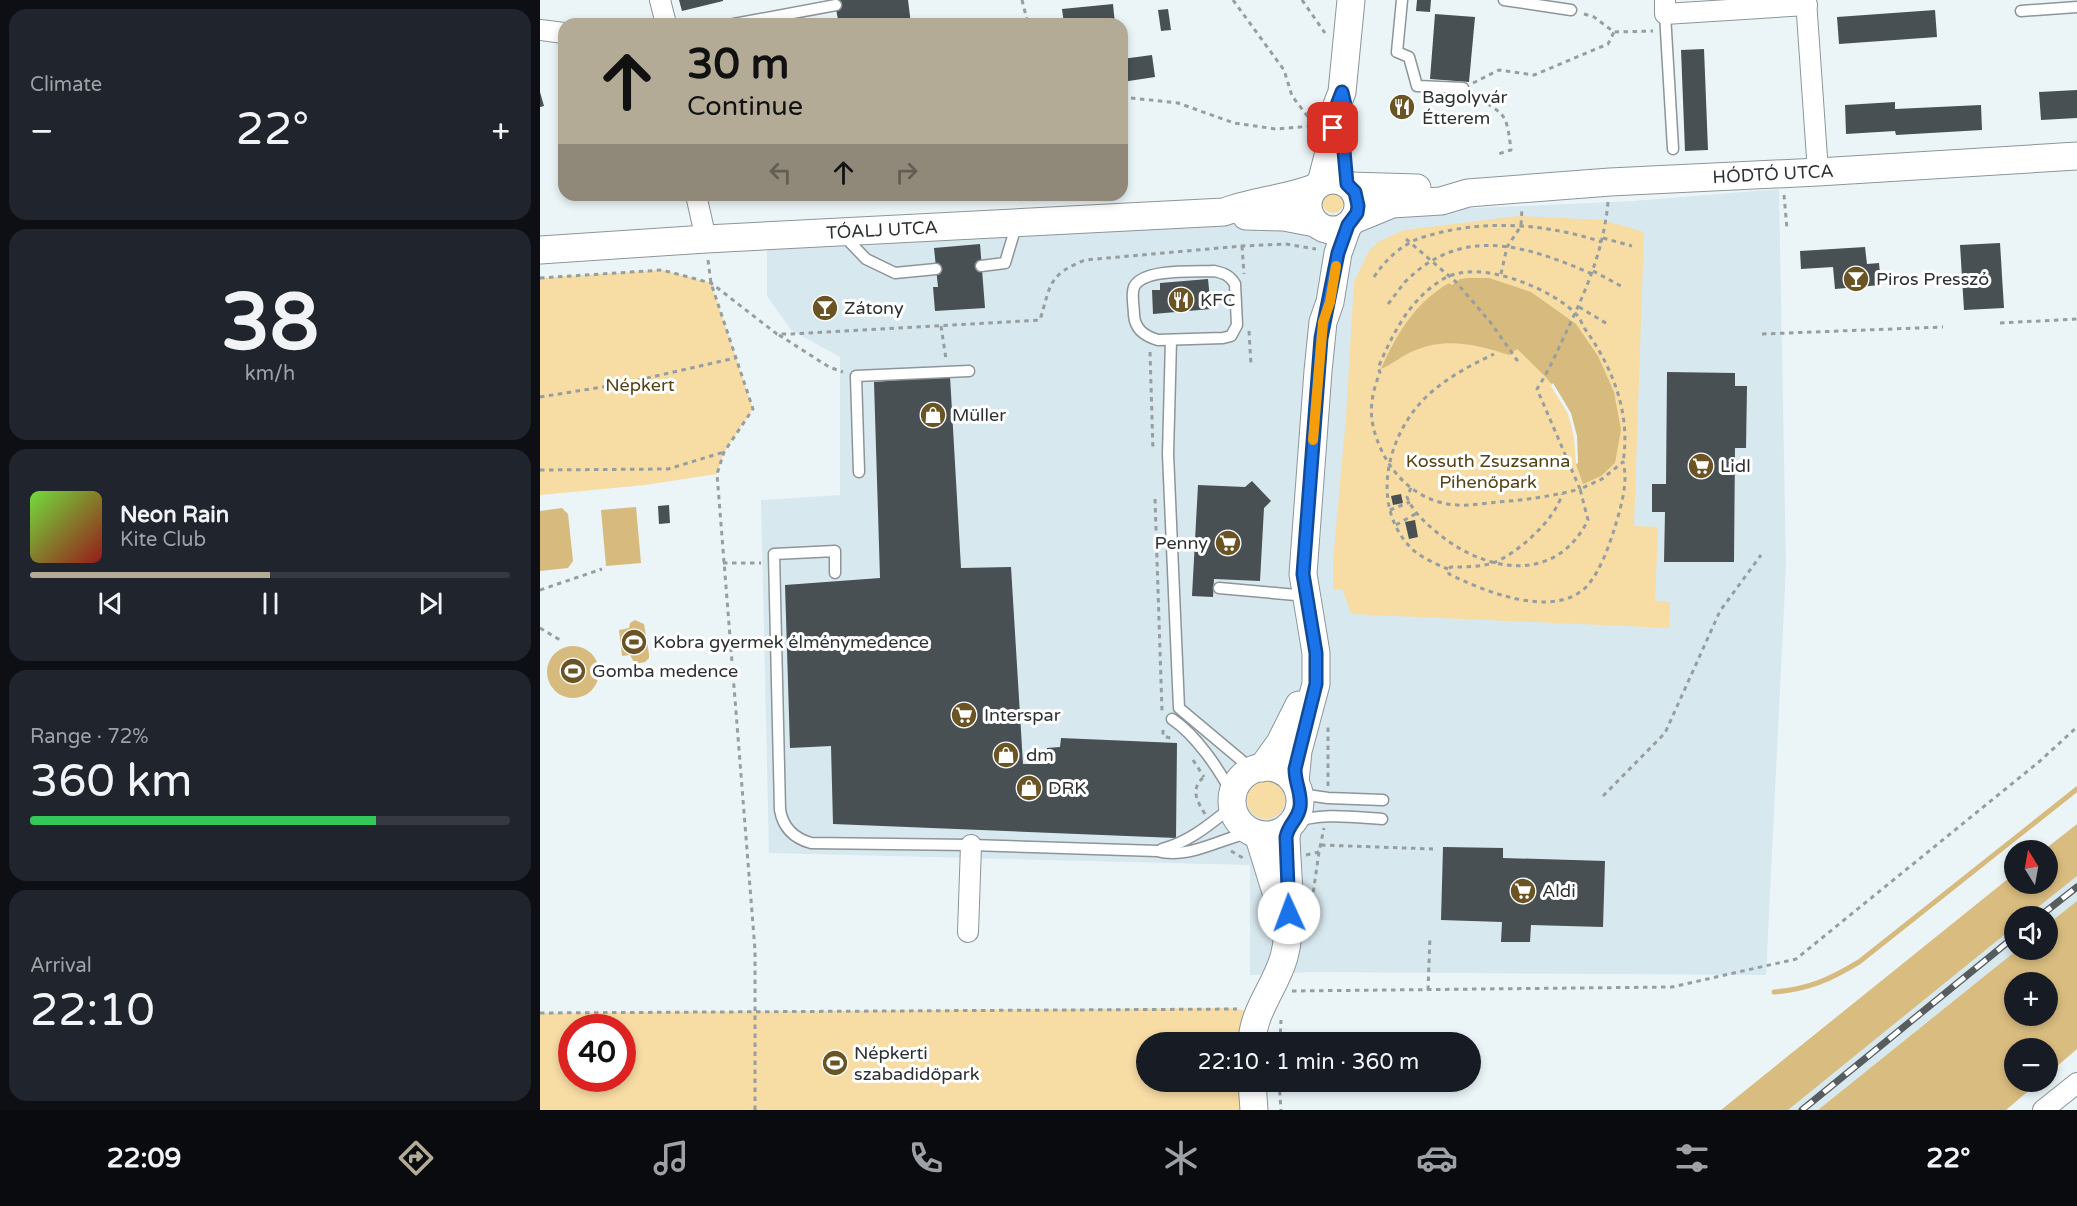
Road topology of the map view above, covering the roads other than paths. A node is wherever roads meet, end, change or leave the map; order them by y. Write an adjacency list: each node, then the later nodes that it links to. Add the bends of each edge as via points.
1 (660, 0): 11 (street)
2 (1351, 0): 19 (street, via 1342,92 1337,105)
3 (1402, 0): 15 (lane, via 1397,52 1409,57 1417,86)
4 (1504, 0): 9 (lane)
5 (1807, 3): 7 (street); 18 (street)
6 (836, 5): 12 (lane)
7 (1665, 7): 16 (lane)
8 (2077, 7): 10 (lane)
9 (1571, 10)
10 (2021, 11)
11 (664, 18)
12 (766, 18)
13 (540, 30): 14 (street)
14 (558, 32)
15 (1464, 88)
16 (1673, 149)
17 (2077, 156): 18 (street, HÓDTÓ UTCA)
18 (1818, 172): 20 (street, HÓDTÓ UTCA)
19 (1333, 185): 20 (street, HÓDTÓ UTCA, via 1448,187); 22 (street, TÓALJ UTCA); 24 (street, via 1357,199 1357,213); 25 (street, via 1310,194 1308,209)
20 (1468, 193): 24 (street, HÓDTÓ UTCA, via 1441,201 1392,204)
21 (697, 201): 27 (street)
22 (1224, 212): 23 (street, TÓALJ UTCA); 25 (street, TÓALJ UTCA, via 1284,217)
23 (1017, 223): 26 (street, TÓALJ UTCA); 29 (lane, via 1005,262)
24 (1350, 223): 25 (street, via 1334,230); 31 (street, via 1338,253)
25 (1318, 225): 31 (street)
26 (841, 233): 27 (street, TÓALJ UTCA); 30 (lane, via 866,259 895,273)
27 (706, 239): 28 (street, TÓALJ UTCA)
28 (540, 250)
29 (981, 266)
30 (936, 270)
31 (1323, 322): 37 (street, via 1303,574)
32 (1171, 340): 32 (lane, via 1231,336 1238,325 1232,278 1214,272 1154,274 1141,279 1132,294 1135,324 1149,338); 40 (lane, via 1168,454 1179,708)
33 (969, 371): 34 (lane, via 856,376)
34 (859, 472)
35 (835, 573): 47 (lane, via 835,551 774,554 782,819 793,835 811,843)
36 (1219, 588): 37 (lane)
37 (1307, 596): 38 (street)
38 (1316, 668): 40 (street, via 1280,743); 41 (street, via 1316,684 1299,751)
39 (1172, 719): 43 (lane, via 1190,734 1224,780)
40 (1257, 769): 41 (street, via 1280,770); 43 (street, via 1240,779)
41 (1297, 788): 42 (lane, via 1328,798); 45 (street, via 1299,812)
42 (1383, 800)
43 (1233, 801): 46 (street, via 1238,820); 48 (lane, via 1179,845)
44 (1382, 819): 45 (lane, via 1327,816 1305,818)
45 (1290, 825): 46 (street, via 1271,835); 49 (street)
46 (1255, 833): 48 (lane, via 1179,854); 49 (street)
47 (971, 845): 48 (lane); 50 (street)
48 (1156, 851)
49 (1276, 859): 51 (street, via 1288,928 1284,958 1258,1013)
50 (968, 932)
51 (1254, 1032)
52 (2077, 1083): 55 (street)
53 (1253, 1092): 54 (street)
54 (1254, 1110)
55 (2043, 1110)

